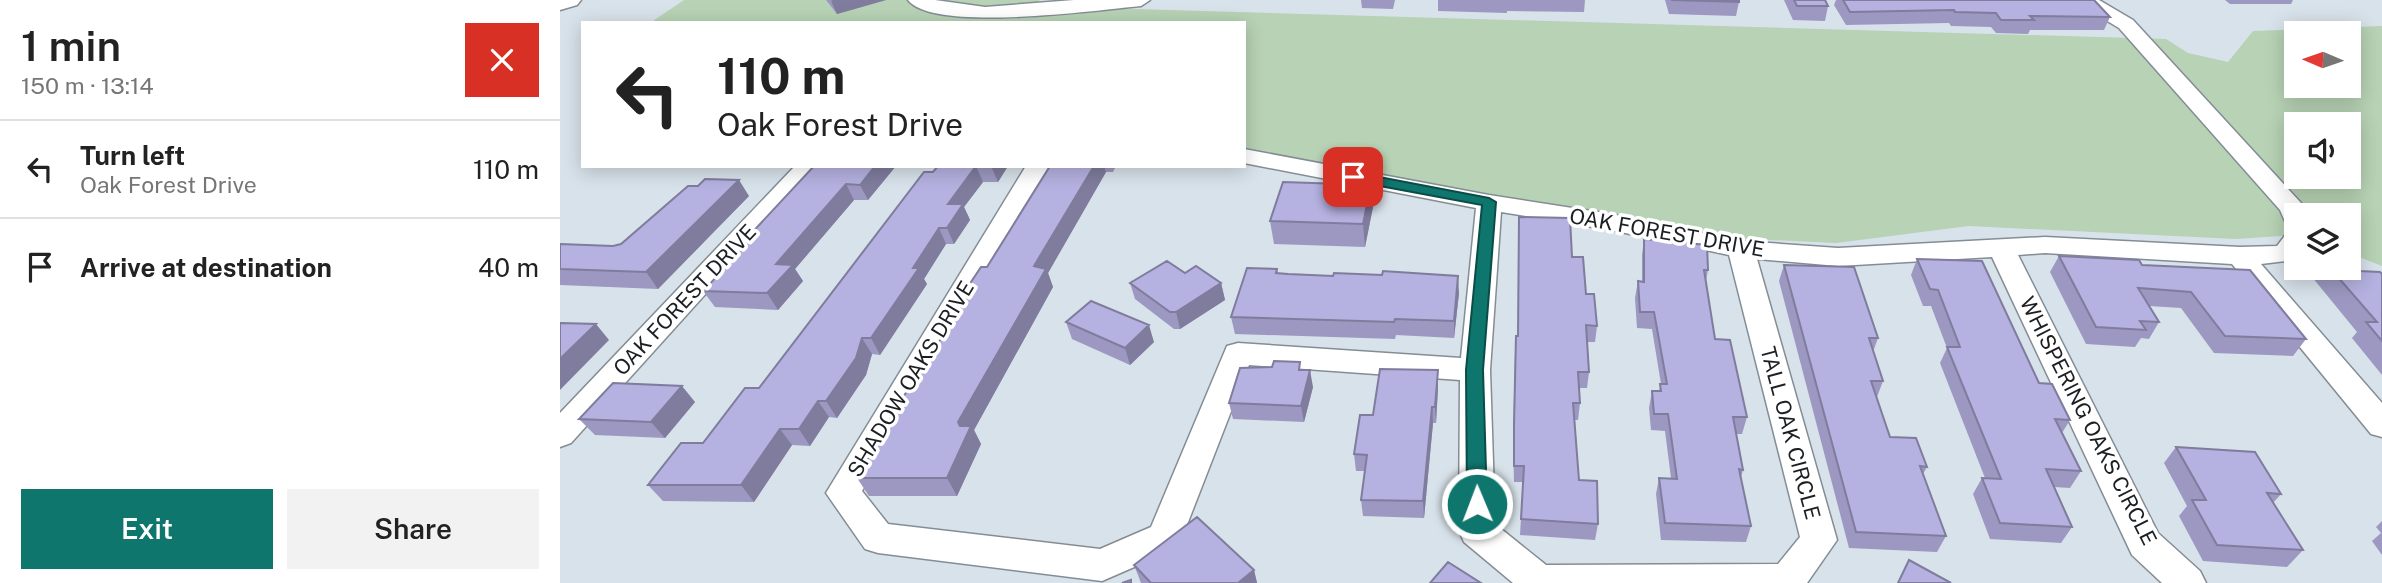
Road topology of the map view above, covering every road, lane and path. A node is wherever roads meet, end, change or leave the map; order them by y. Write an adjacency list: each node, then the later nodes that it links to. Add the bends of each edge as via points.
1 (568, 0): 5 (main road)
2 (917, 0): 3 (street, via 961,13)
3 (1141, 0)
4 (2075, 0): 10 (street, via 2089,2 2126,24)
5 (560, 2)
6 (1246, 156): 9 (street, OAK FOREST DRIVE)
7 (807, 168): 17 (street, OAK FOREST DRIVE)
8 (1037, 168): 15 (street, SHADOW OAKS DRIVE, via 843,493 878,538 1102,565 1166,537 1238,354)
9 (1489, 202): 11 (street, OAK FOREST DRIVE); 15 (street, TALL OAK CIRCLE)
10 (2287, 203)
11 (1741, 249): 12 (street, OAK FOREST DRIVE, via 1838,257); 15 (street, TALL OAK CIRCLE, via 1819,540 1787,580 1539,582 1477,531)
12 (2003, 249): 14 (street, OAK FOREST DRIVE, via 2045,245); 18 (street, WHISPERING OAKS CIRCLE, via 2145,544)
13 (2284, 254): 14 (street, OAK FOREST DRIVE)
14 (2240, 256): 16 (street)
15 (1475, 370)
16 (2382, 425)
17 (560, 434)
18 (2187, 583)

